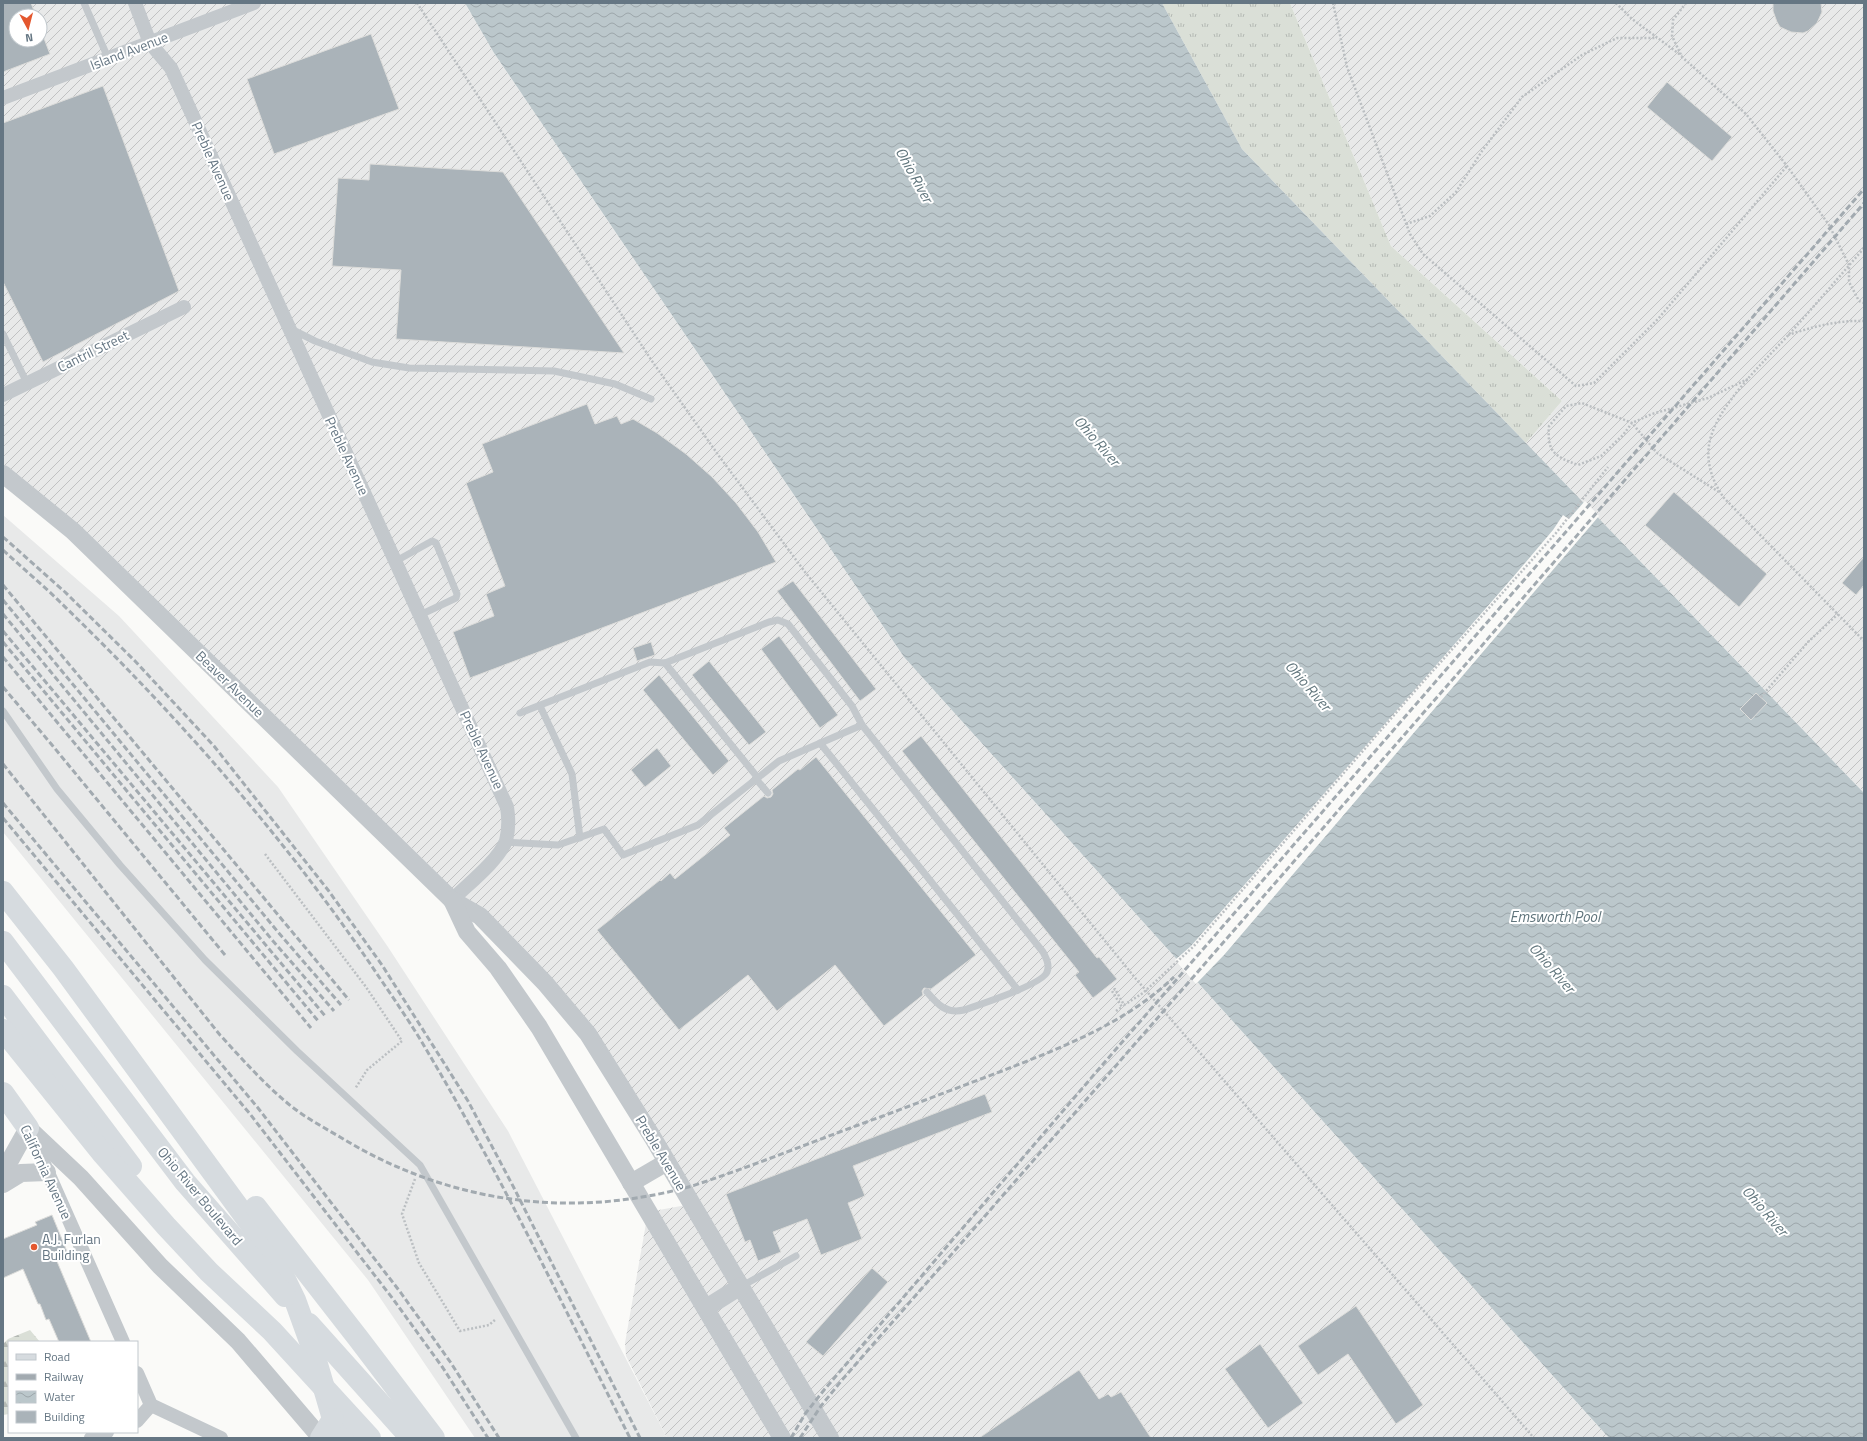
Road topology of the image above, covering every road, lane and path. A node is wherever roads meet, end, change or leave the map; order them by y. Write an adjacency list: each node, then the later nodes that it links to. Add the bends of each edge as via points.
1 (84, 3): 11 (lane)
2 (135, 3): 9 (street, Preble Avenue)
3 (254, 3): 9 (street, Island Avenue)
4 (417, 3): 84 (path, via 652,361 805,572 1136,979)
5 (1333, 3): 14 (path, via 1347,67)
6 (1616, 3): 8 (path)
7 (1686, 3): 10 (path, via 1673,20 1672,36)
8 (1657, 38): 10 (path); 14 (path, via 1617,38 1582,55 1522,96 1456,192 1430,216)
9 (150, 42): 11 (street, Island Avenue); 20 (street, Preble Avenue, via 171,68)
10 (1682, 57): 13 (path, via 1746,114)
11 (108, 58): 12 (street, Island Avenue)
12 (3, 98)
13 (1787, 166): 14 (path, via 1658,319 1594,383 1576,386 1423,254); 16 (path, via 1829,225)
14 (1406, 224)
15 (1864, 248): 16 (path)
16 (1849, 265): 17 (path, via 1849,282 1859,301); 22 (path)
17 (1864, 303)
18 (184, 307): 24 (street, Cantril Street)
19 (1864, 321): 22 (path, via 1855,320 1813,327)
20 (289, 328): 26 (lane, via 315,341 372,362 409,368 554,371 615,384); 31 (street, Preble Avenue)
21 (3, 334): 24 (lane)
22 (1787, 336): 23 (path)
23 (1750, 378): 27 (path, via 1708,398 1652,414); 30 (path, via 1719,417 1710,441 1710,468)
24 (27, 383): 25 (street, Cantril Street)
25 (3, 395)
26 (651, 399)
27 (1632, 423): 27 (path, via 1582,403 1566,406 1549,426 1549,447 1558,458 1578,465 1601,456); 30 (path, via 1657,453)
28 (1608, 467): 54 (path, via 1556,533 1419,686 1193,947 1143,993 1124,1005 1115,989 1112,991 1122,1007)
29 (3, 474): 48 (street, Beaver Avenue, via 73,531)
30 (1720, 493): 32 (path, via 1748,525)
31 (396, 561): 33 (street, Preble Avenue); 33 (lane, via 432,541 436,543 457,594 456,598)
32 (1838, 614): 34 (path); 36 (path, via 1808,642)
33 (420, 615): 45 (street, Preble Avenue, via 507,807 509,819)
34 (1864, 641)
35 (665, 662): 37 (lane, via 650,662); 40 (lane, via 769,622 783,621 798,635 852,706); 42 (lane)
36 (1761, 698)
37 (540, 706): 39 (lane); 44 (lane, via 572,774)
38 (3, 710): 57 (lane, via 57,789 120,865 205,960)
39 (520, 713)
40 (862, 725): 41 (lane); 51 (lane, via 1043,952 1049,966 1047,973 1037,983)
41 (820, 744): 42 (lane, via 779,761); 51 (lane)
42 (757, 779): 43 (lane); 44 (lane, via 698,826 623,855 604,830)
43 (768, 793)
44 (580, 838): 45 (lane, via 558,845)
45 (505, 842): 48 (street, Preble Avenue, via 491,862)
46 (265, 854): 57 (path, via 366,987 402,1040 367,1070 355,1087)
47 (3, 892): 50 (main road)
48 (452, 900): 59 (street, Preble Avenue, via 480,916 545,983 588,1034); 63 (street, via 467,932 498,968 539,1028)
49 (3, 942): 79 (main road, Ohio River Boulevard, via 185,1182)
50 (63, 968): 74 (main road, via 278,1265 295,1300 312,1347); 80 (main road, via 174,1097 269,1225)
51 (1018, 990): 52 (lane, via 958,1012 945,1010)
52 (927, 992)
53 (3, 996): 69 (main road, via 156,1197)
54 (1116, 1011)
55 (3, 1030): 69 (main road, via 103,1154 166,1226 209,1272)
56 (3, 1094): 58 (main road, California Avenue)
57 (354, 1105): 60 (lane)
58 (28, 1128): 61 (street); 62 (street, California Avenue); 74 (street, via 81,1178 160,1266)
59 (667, 1162): 63 (street); 66 (street, Preble Avenue)
60 (420, 1165): 68 (lane); 68 (path, via 402,1214 419,1262 460,1331 489,1325)
61 (3, 1172)
62 (48, 1172): 64 (street, via 21,1173); 70 (street, California Avenue)
63 (631, 1183): 67 (street)
64 (3, 1184)
65 (796, 1256): 66 (lane)
66 (740, 1286): 67 (street); 83 (street, Preble Avenue)
67 (706, 1308): 82 (street)
68 (505, 1313): 81 (lane)
69 (272, 1331): 78 (main road)
70 (123, 1341)
71 (138, 1375): 72 (street)
72 (151, 1405): 73 (street); 77 (street)
73 (138, 1420)
74 (331, 1432)
75 (104, 1433): 76 (street)
76 (91, 1438)
77 (221, 1438)
78 (370, 1438)
79 (411, 1438)
80 (434, 1438)
81 (576, 1438)
82 (782, 1438)
83 (830, 1438)
84 (1534, 1438)

